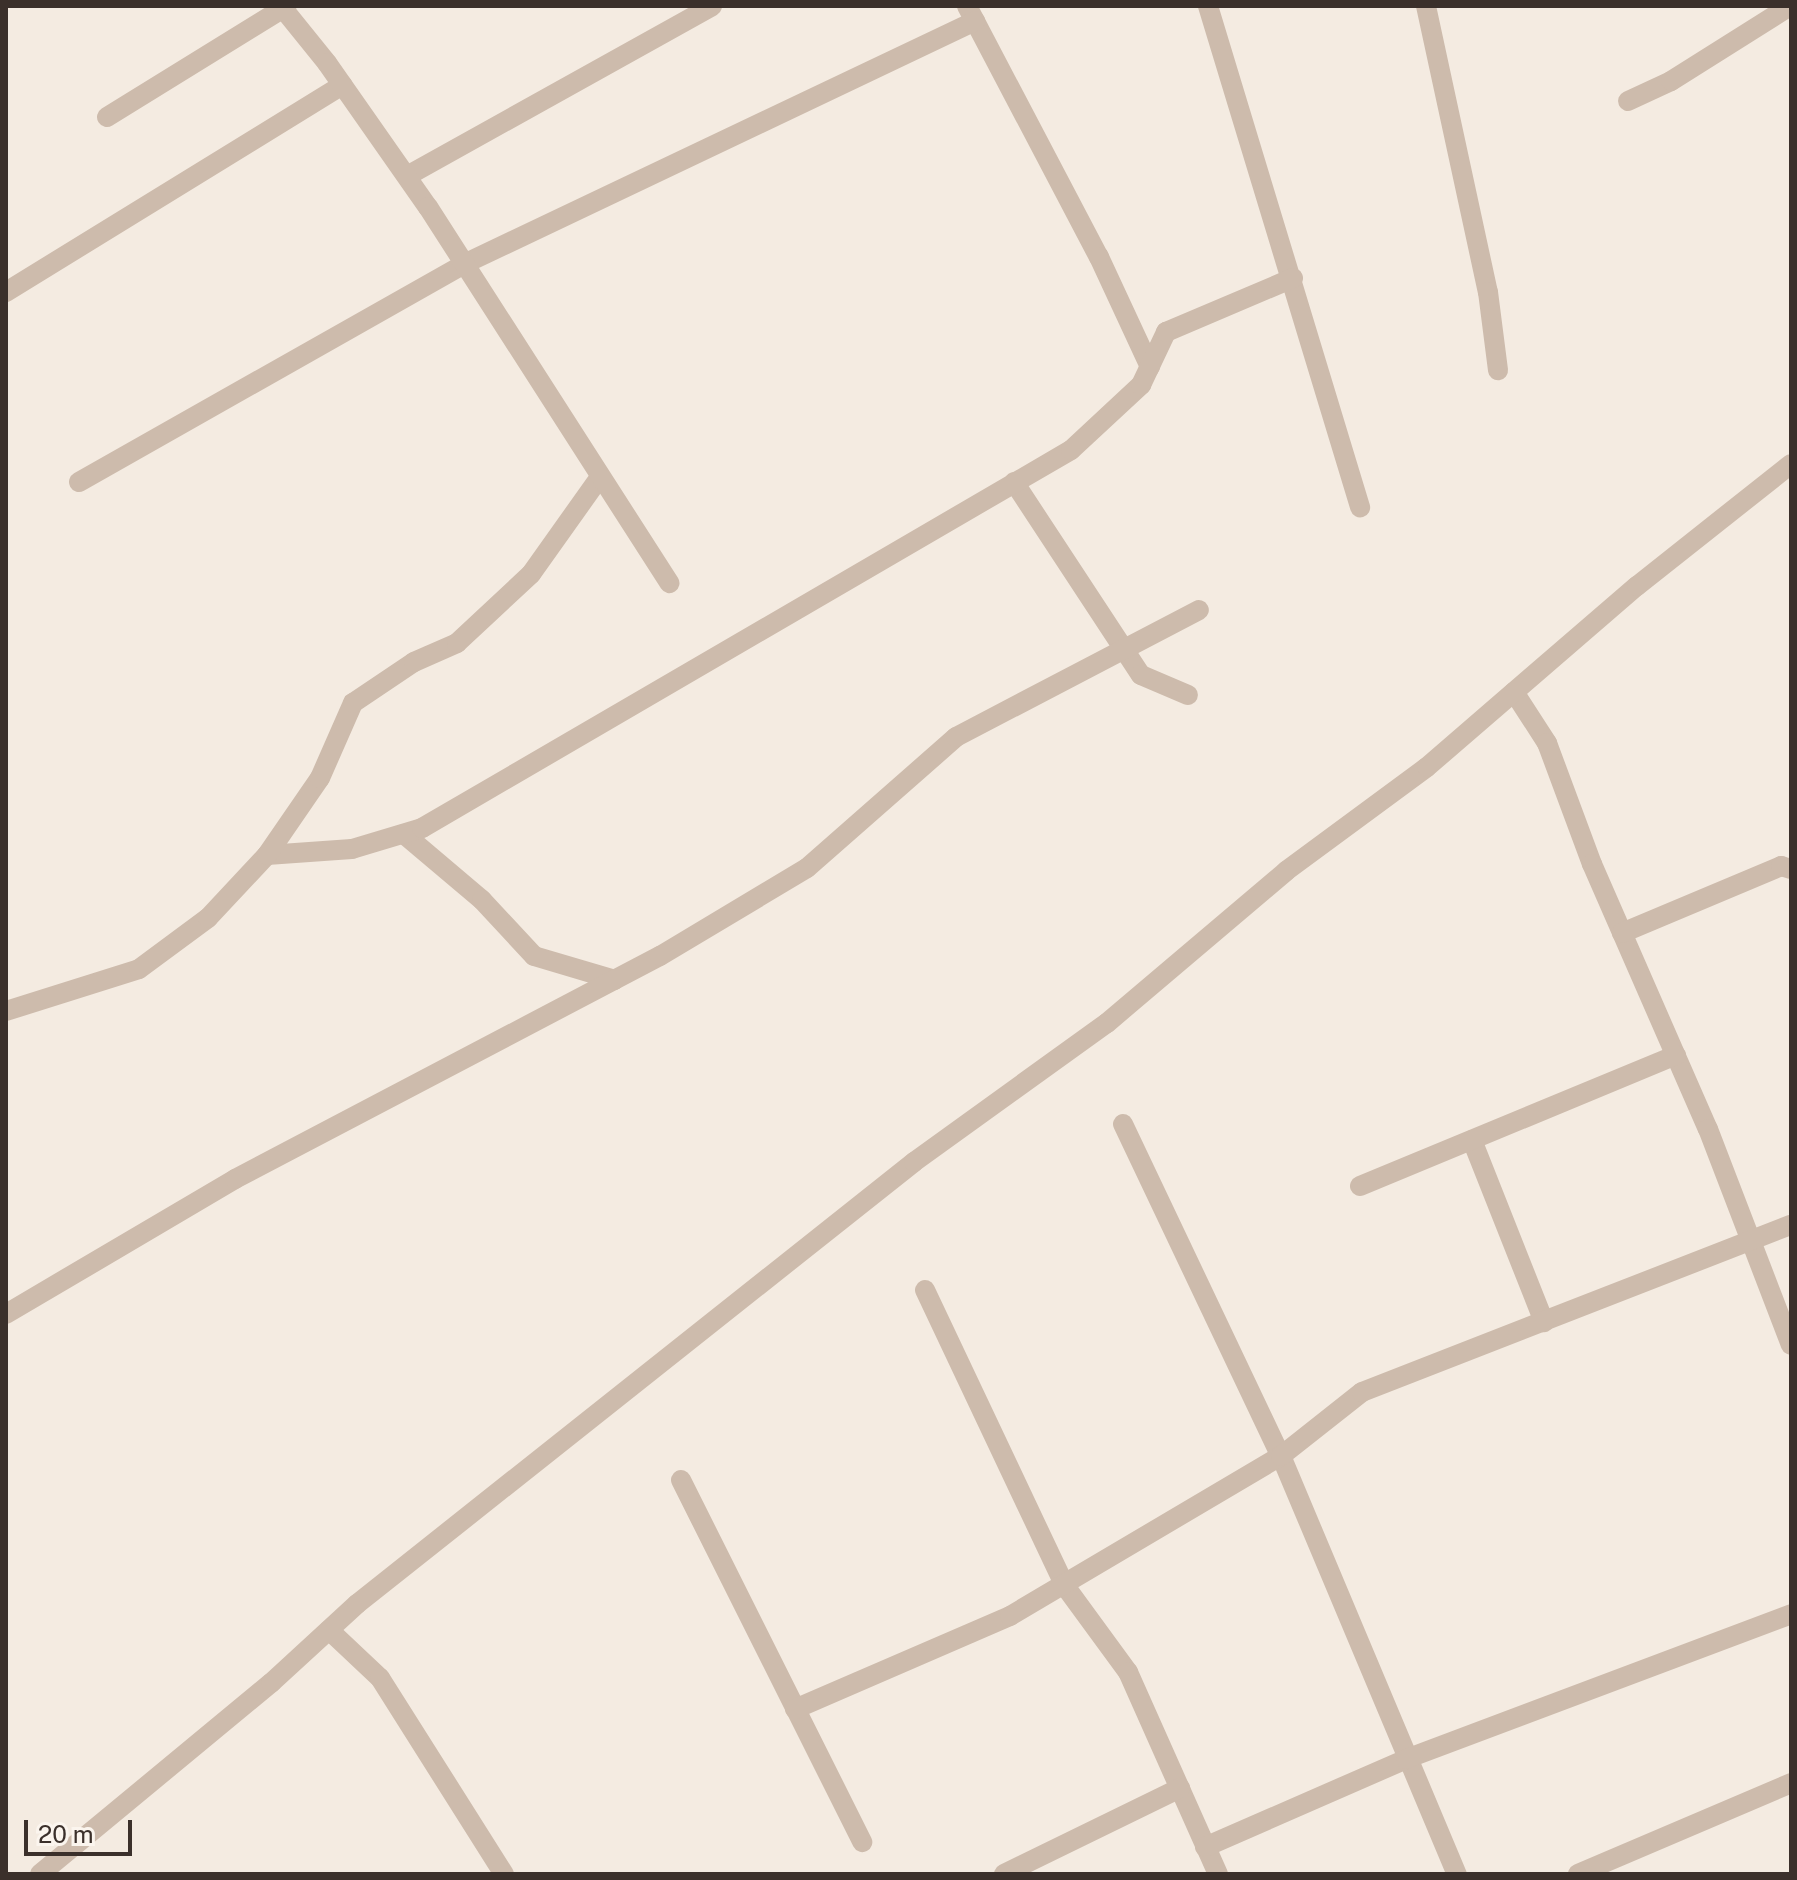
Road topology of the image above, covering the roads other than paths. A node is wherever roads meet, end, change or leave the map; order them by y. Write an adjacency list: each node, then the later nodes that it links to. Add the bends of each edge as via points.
1 (712, 6): 10 (street)
2 (1208, 6): 12 (street)
3 (1426, 6): 15 (street, via 1488,292)
4 (1790, 6): 8 (street, via 1671,81)
5 (284, 7): 7 (street); 9 (street)
6 (971, 13): 11 (street); 14 (street, via 1099,257)
7 (343, 85): 10 (street); 13 (street)
8 (1628, 101)
9 (107, 117)
10 (407, 176): 11 (street)
11 (464, 264): 17 (street); 18 (street)
12 (1293, 278): 14 (street, via 1166,332); 20 (street)
13 (6, 292)
14 (1150, 367): 19 (street, via 1141,385 1071,450)
15 (1498, 370)
16 (1791, 464): 24 (street)
17 (600, 477): 21 (street); 27 (street, via 531,574 457,643 414,662 353,703 320,778)
18 (79, 482)
19 (1014, 482): 23 (street); 26 (street)
20 (1360, 507)
21 (669, 583)
22 (1199, 610): 23 (street)
23 (1126, 652): 25 (street, via 1141,675); 30 (street, via 956,737 807,868)
24 (1514, 692): 29 (street, via 1547,743); 46 (street, via 1427,767 1286,871 1107,1023 914,1162)
25 (1188, 695)
26 (404, 834): 27 (street, via 352,849); 30 (street, via 482,900 534,956)
27 (267, 855): 31 (street, via 208,918 139,969)
28 (1791, 869): 29 (street, via 1781,866)
29 (1622, 933): 32 (street)
30 (615, 980): 39 (street, via 235,1179)
31 (6, 1011)
32 (1676, 1055): 34 (street); 37 (street)
33 (1123, 1124): 42 (street)
34 (1472, 1140): 35 (street); 40 (street)
35 (1360, 1186)
36 (1791, 1225): 37 (street)
37 (1750, 1241): 40 (street); 41 (street)
38 (925, 1290): 44 (street)
39 (6, 1314)
40 (1544, 1322): 42 (street, via 1362,1392)
41 (1791, 1345)
42 (1281, 1456): 44 (street); 48 (street)
43 (681, 1480): 47 (street)
44 (1065, 1586): 47 (street, via 1010,1616); 50 (street, via 1128,1672)
45 (1791, 1614): 48 (street)
46 (329, 1630): 53 (street); 54 (street, via 380,1678)
47 (795, 1709): 51 (street)
48 (1406, 1759): 52 (street); 57 (street)
49 (1791, 1783): 58 (street)
50 (1180, 1788): 52 (street); 55 (street)
51 (862, 1842)
52 (1205, 1847): 56 (street)
53 (40, 1874)
54 (504, 1874)
55 (1004, 1874)
56 (1218, 1874)
57 (1457, 1874)
58 (1578, 1874)

